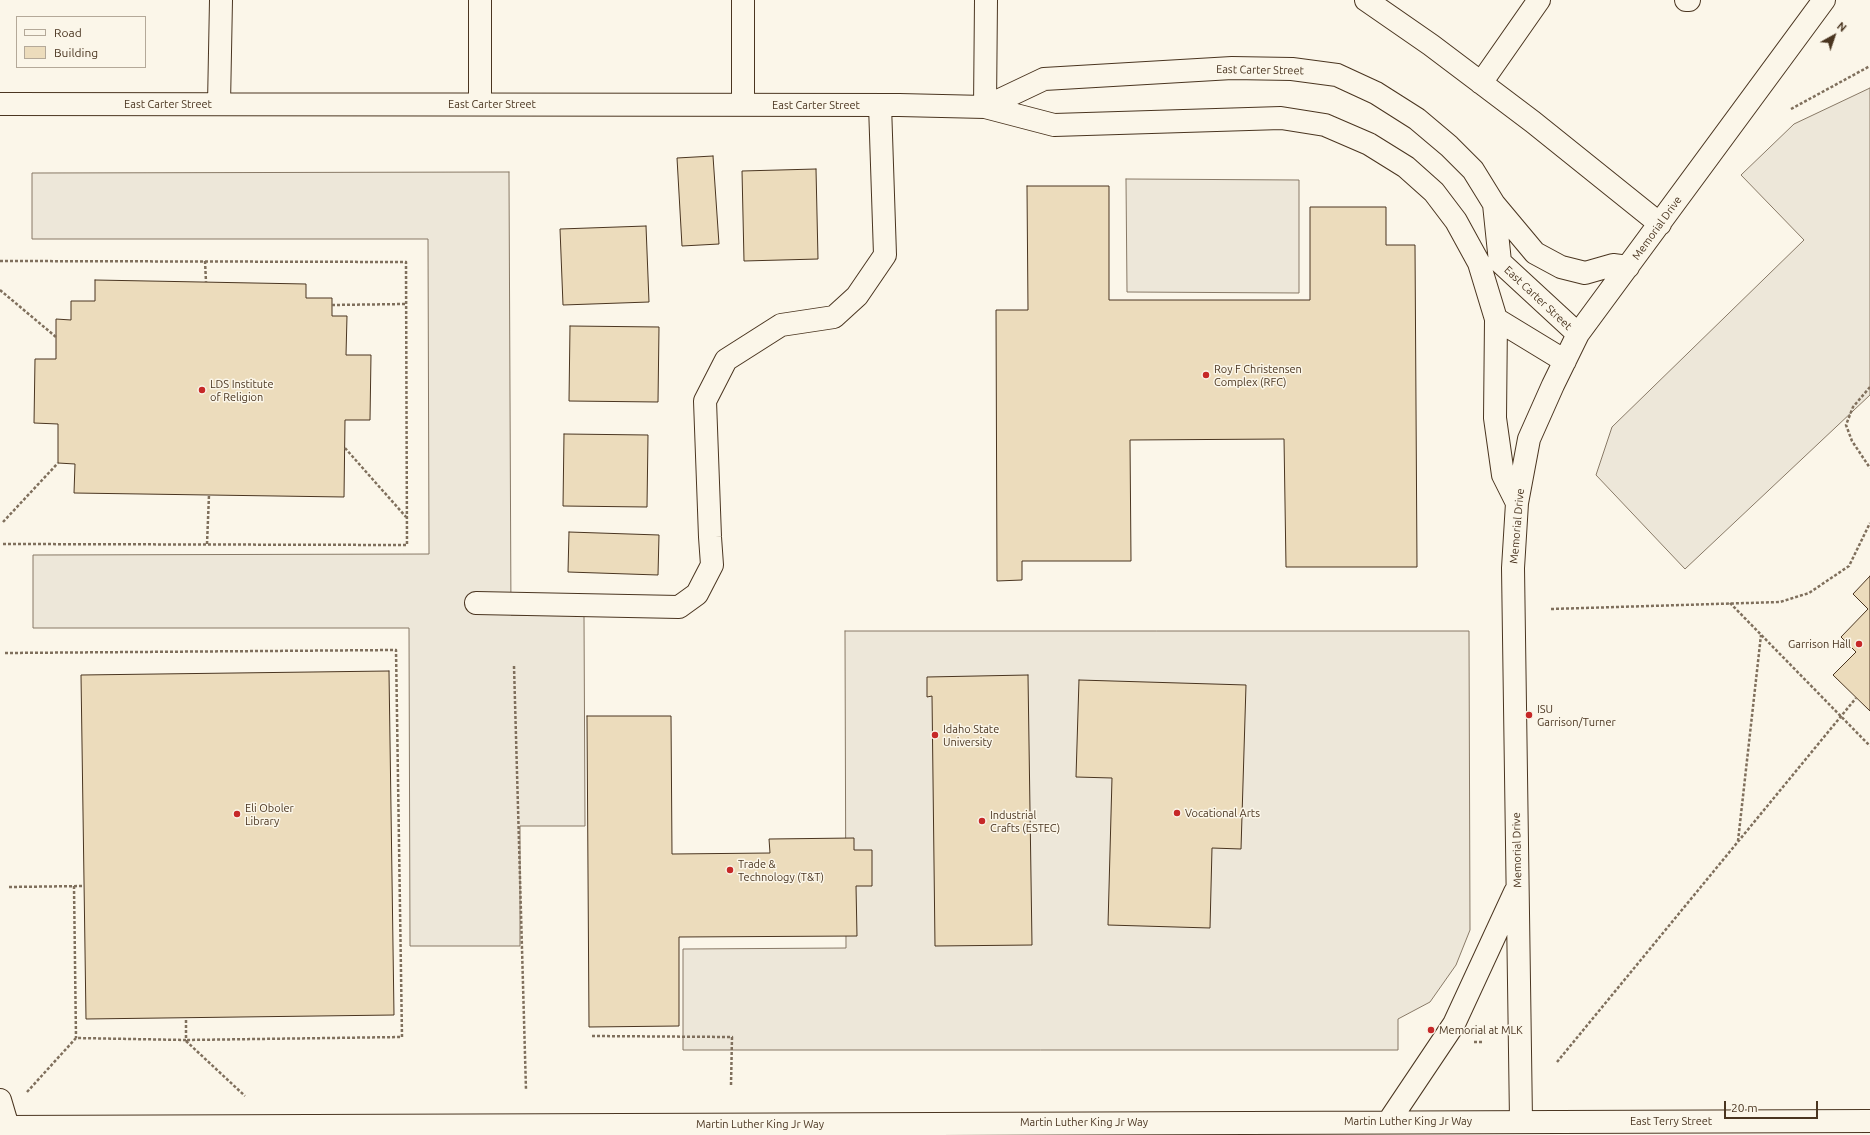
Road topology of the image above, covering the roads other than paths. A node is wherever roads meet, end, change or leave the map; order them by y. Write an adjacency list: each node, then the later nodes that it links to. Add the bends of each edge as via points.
1 (221, 0): 10 (street)
2 (480, 0): 11 (street)
3 (743, 0): 12 (street)
4 (986, 0): 14 (street)
5 (1366, 0): 8 (street)
6 (1539, 0): 8 (street)
7 (1824, 0): 16 (street, Memorial Drive)
8 (1481, 83): 16 (street)
9 (0, 104): 10 (street, East Carter Street)
10 (219, 104): 11 (street, East Carter Street)
11 (480, 104): 12 (street, East Carter Street)
12 (743, 105): 13 (street, East Carter Street)
13 (880, 105): 14 (street, East Carter Street); 22 (street, via 884,255 857,296 834,317 781,325 726,360 705,401 712,565 698,594 679,607)
14 (985, 107): 15 (street, East Carter Street, via 1044,79 1232,68 1292,69 1337,75 1376,93 1417,119 1439,137 1473,170); 18 (street, East Carter Street, via 1054,125 1281,118 1325,125 1369,144 1406,167 1434,192 1456,221 1479,263)
15 (1494, 204): 17 (street, via 1535,253 1561,268 1585,273 1613,265); 19 (street, East Carter Street, via 1500,262)
16 (1660, 224): 17 (street, Memorial Drive)
17 (1628, 267): 19 (street, Memorial Drive)
18 (1496, 319): 20 (street); 21 (street, East Carter Street, via 1495,418 1503,475)
19 (1578, 334): 20 (street, Memorial Drive)
20 (1565, 361): 21 (street, Memorial Drive, via 1529,439)
21 (1517, 503): 23 (street, Memorial Drive, via 1513,568)
22 (476, 603)
23 (1517, 887): 25 (street, Memorial Drive); 26 (street, via 1454,1024)
24 (0, 1100): 28 (street)
25 (1521, 1120): 26 (street, Martin Luther King Jr Way); 27 (street, East Terry Street)
26 (1389, 1121): 28 (street, Martin Luther King Jr Way)
27 (1870, 1121)
28 (4, 1127)

